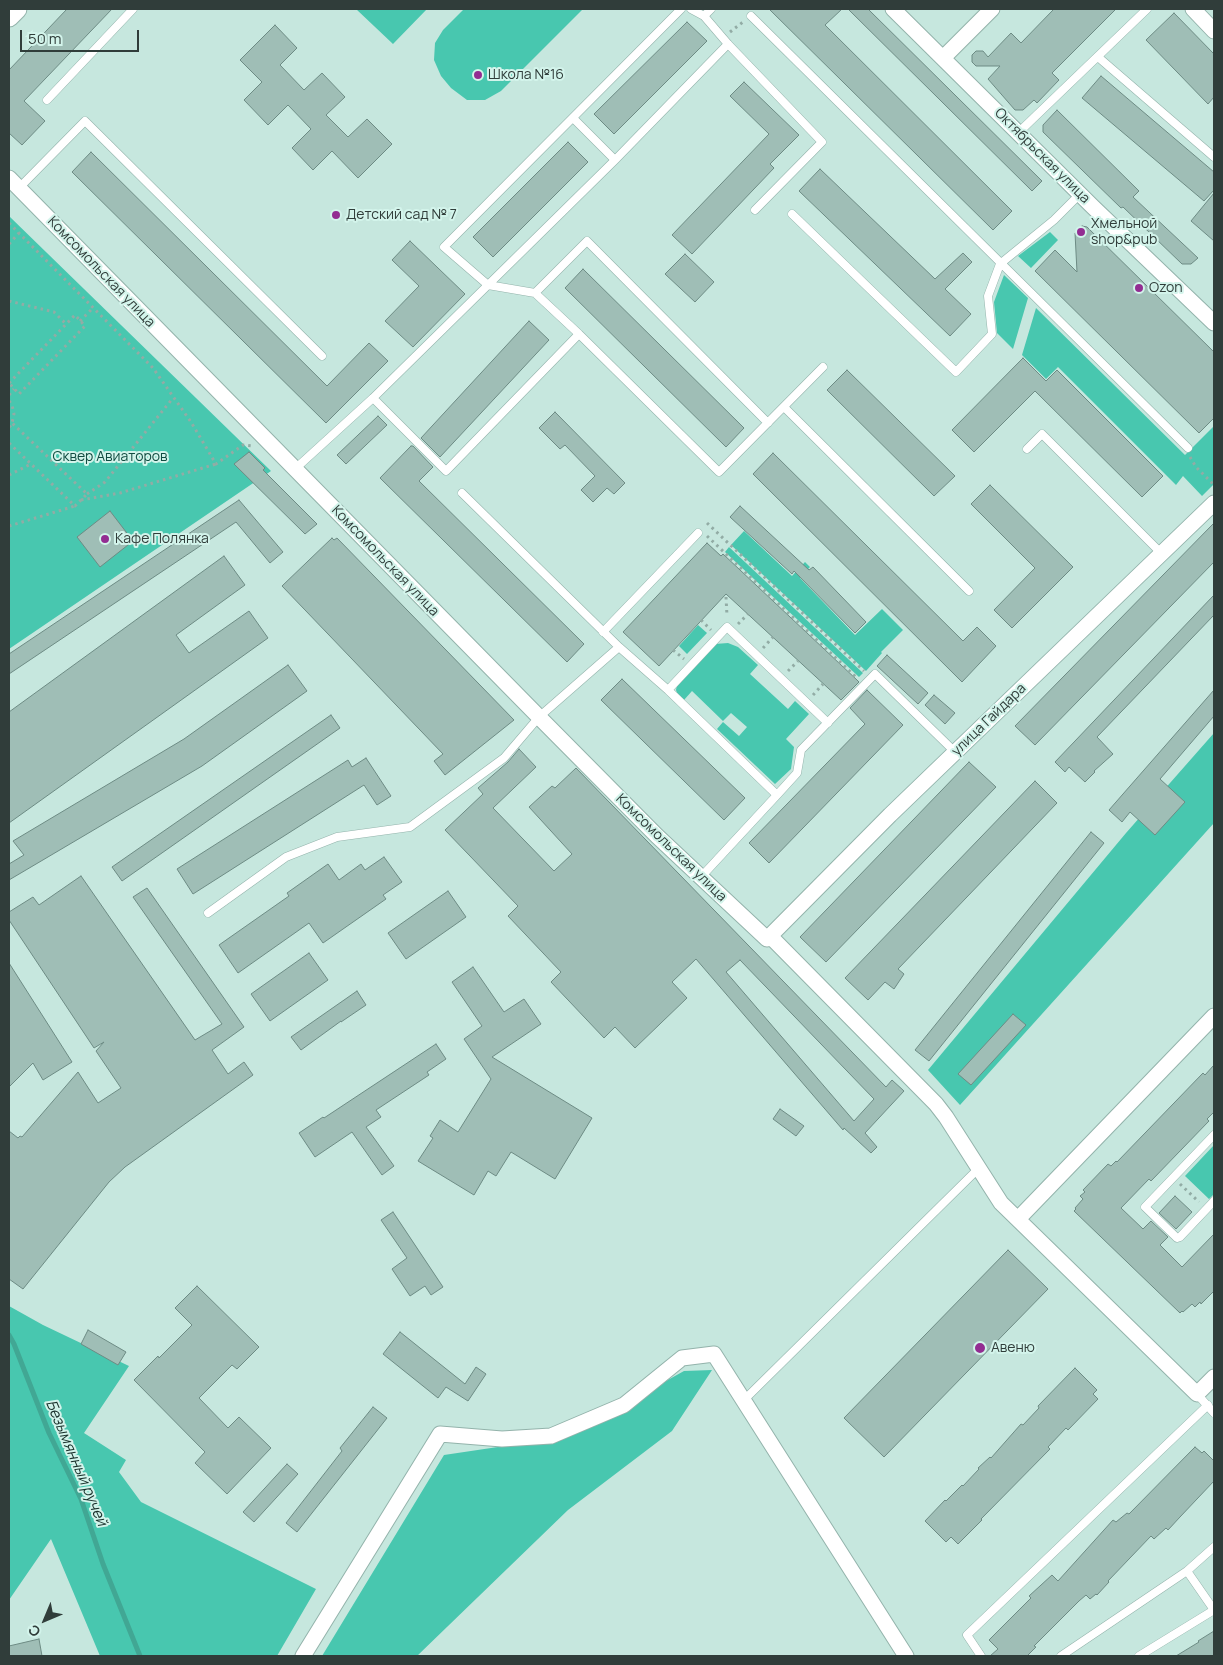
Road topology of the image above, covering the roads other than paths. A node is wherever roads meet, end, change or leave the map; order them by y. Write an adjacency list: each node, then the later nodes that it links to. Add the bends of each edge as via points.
1 (17, 9): 12 (street)
2 (133, 9): 17 (lane)
3 (681, 9): 18 (lane)
4 (691, 9): 10 (lane)
5 (711, 9): 10 (lane)
6 (893, 9): 16 (street, Октябрьская улица)
7 (992, 9): 16 (street)
8 (1147, 9): 15 (lane)
9 (1193, 9): 13 (street)
10 (704, 16): 14 (lane)
11 (751, 16): 26 (lane)
12 (9, 17)
13 (1214, 31)
14 (728, 44): 21 (lane); 24 (lane, via 822,142)
15 (1098, 57): 19 (lane); 20 (lane)
16 (942, 58): 19 (street, Октябрьская улица)
17 (47, 100)
18 (573, 118): 21 (lane); 27 (lane, via 444,247)
19 (1018, 133): 23 (street, Октябрьская улица)
20 (1214, 157)
21 (615, 160): 27 (lane)
22 (14, 183): 31 (lane, via 84,121); 38 (street, Комсомольская улица)
23 (1080, 194): 26 (lane); 29 (street, Октябрьская улица)
24 (755, 210)
25 (792, 214): 26 (lane, via 956,372 992,334 988,296)
26 (1000, 264): 36 (lane)
27 (488, 285): 28 (lane); 33 (lane)
28 (535, 293): 30 (lane); 35 (lane, via 587,241)
29 (1214, 323)
30 (579, 334): 33 (lane, via 446,471); 35 (lane, via 719,472)
31 (322, 356)
32 (823, 367): 34 (lane)
33 (373, 398): 38 (lane)
34 (784, 407): 35 (lane); 43 (lane)
35 (768, 423)
36 (1188, 448)
37 (1027, 449): 42 (lane, via 1042,434)
38 (295, 469): 47 (street, Комсомольская улица)
39 (462, 493): 44 (lane)
40 (1214, 503): 42 (street, улица Гайдара)
41 (699, 532): 44 (lane)
42 (1162, 554): 49 (street, улица Гайдара)
43 (968, 591)
44 (603, 632): 45 (lane)
45 (619, 647): 46 (lane); 47 (lane)
46 (668, 690): 48 (lane, via 728,627); 50 (lane)
47 (538, 717): 51 (street, Комсомольская улица); 52 (lane, via 504,758 410,827 336,837 286,857)
48 (828, 723): 49 (lane, via 875,674); 50 (lane, via 801,750 797,773)
49 (955, 752): 53 (street, улица Гайдара)
50 (777, 795): 51 (lane)
51 (701, 877): 53 (street, Комсомольская улица)
52 (208, 912)
53 (768, 938): 56 (street, Комсомольская улица, via 936,1104)
54 (1214, 1016): 58 (street)
55 (1214, 1135): 57 (lane, via 1145,1207 1177,1238)
56 (979, 1168): 58 (street, Комсомольская улица, via 1001,1203); 61 (lane)
57 (1214, 1201)
58 (1018, 1219): 60 (street, Комсомольская улица)
59 (1214, 1377): 60 (street)
60 (1197, 1394): 62 (lane)
61 (743, 1401): 66 (street, via 714,1354 682,1358 624,1405 551,1436 502,1439 440,1434); 67 (street)
62 (1208, 1406): 63 (lane); 68 (lane, via 967,1636)
63 (1214, 1412)
64 (1214, 1547): 65 (lane)
65 (1187, 1571): 69 (lane); 70 (lane, via 1214,1610)
66 (303, 1656)
67 (906, 1656)
68 (981, 1656)
69 (1061, 1656)
70 (1139, 1656)

